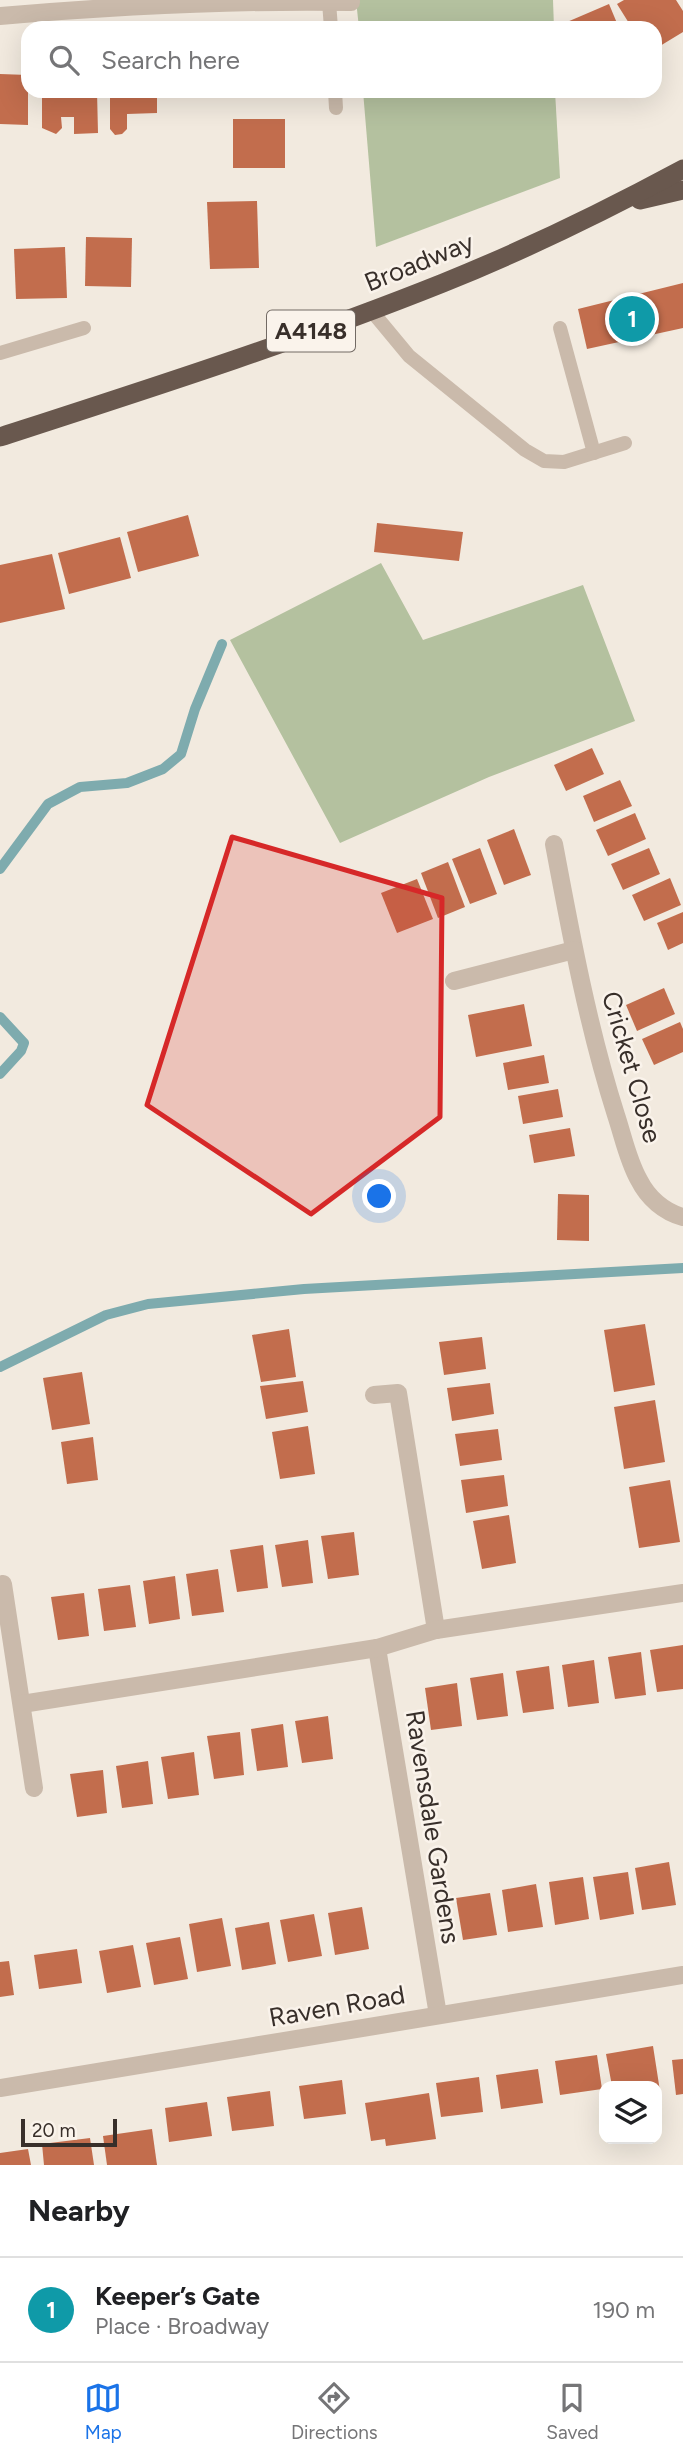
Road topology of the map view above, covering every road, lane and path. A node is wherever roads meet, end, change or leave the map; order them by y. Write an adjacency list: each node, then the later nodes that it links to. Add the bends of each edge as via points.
1 (296, 0): 2 (street); 4 (street)
2 (329, 2): 3 (street); 5 (lane)
3 (351, 2)
4 (0, 16)
5 (330, 21)
6 (335, 98): 7 (lane)
7 (336, 108)
8 (683, 169): 10 (highway, Broadway / A4148)
9 (683, 190): 10 (highway, Broadway / A4148)
10 (614, 206): 11 (highway, Broadway / A4148, via 443,283)
11 (370, 310): 15 (highway, Broadway / A4148); 17 (lane, via 409,356 525,450 544,461 564,462)
12 (84, 328): 14 (lane)
13 (560, 328): 17 (lane)
14 (0, 353)
15 (0, 437)
16 (625, 443): 17 (lane)
17 (594, 453)
18 (554, 844): 19 (street, Cricket Close)
19 (574, 950): 20 (street); 21 (street, Cricket Close, via 605,1081 638,1180 664,1209)
20 (454, 981)
21 (683, 1217)
22 (374, 1395): 25 (street, via 398,1393)
23 (4, 1584): 27 (street)
24 (683, 1592): 25 (street)
25 (436, 1630): 26 (street)
26 (377, 1648): 27 (street); 30 (street, Ravensdale Gardens)
27 (22, 1704): 28 (street)
28 (34, 1788)
29 (683, 1975): 30 (street, Raven Road)
30 (438, 2015): 31 (street, Raven Road)
31 (0, 2088)

